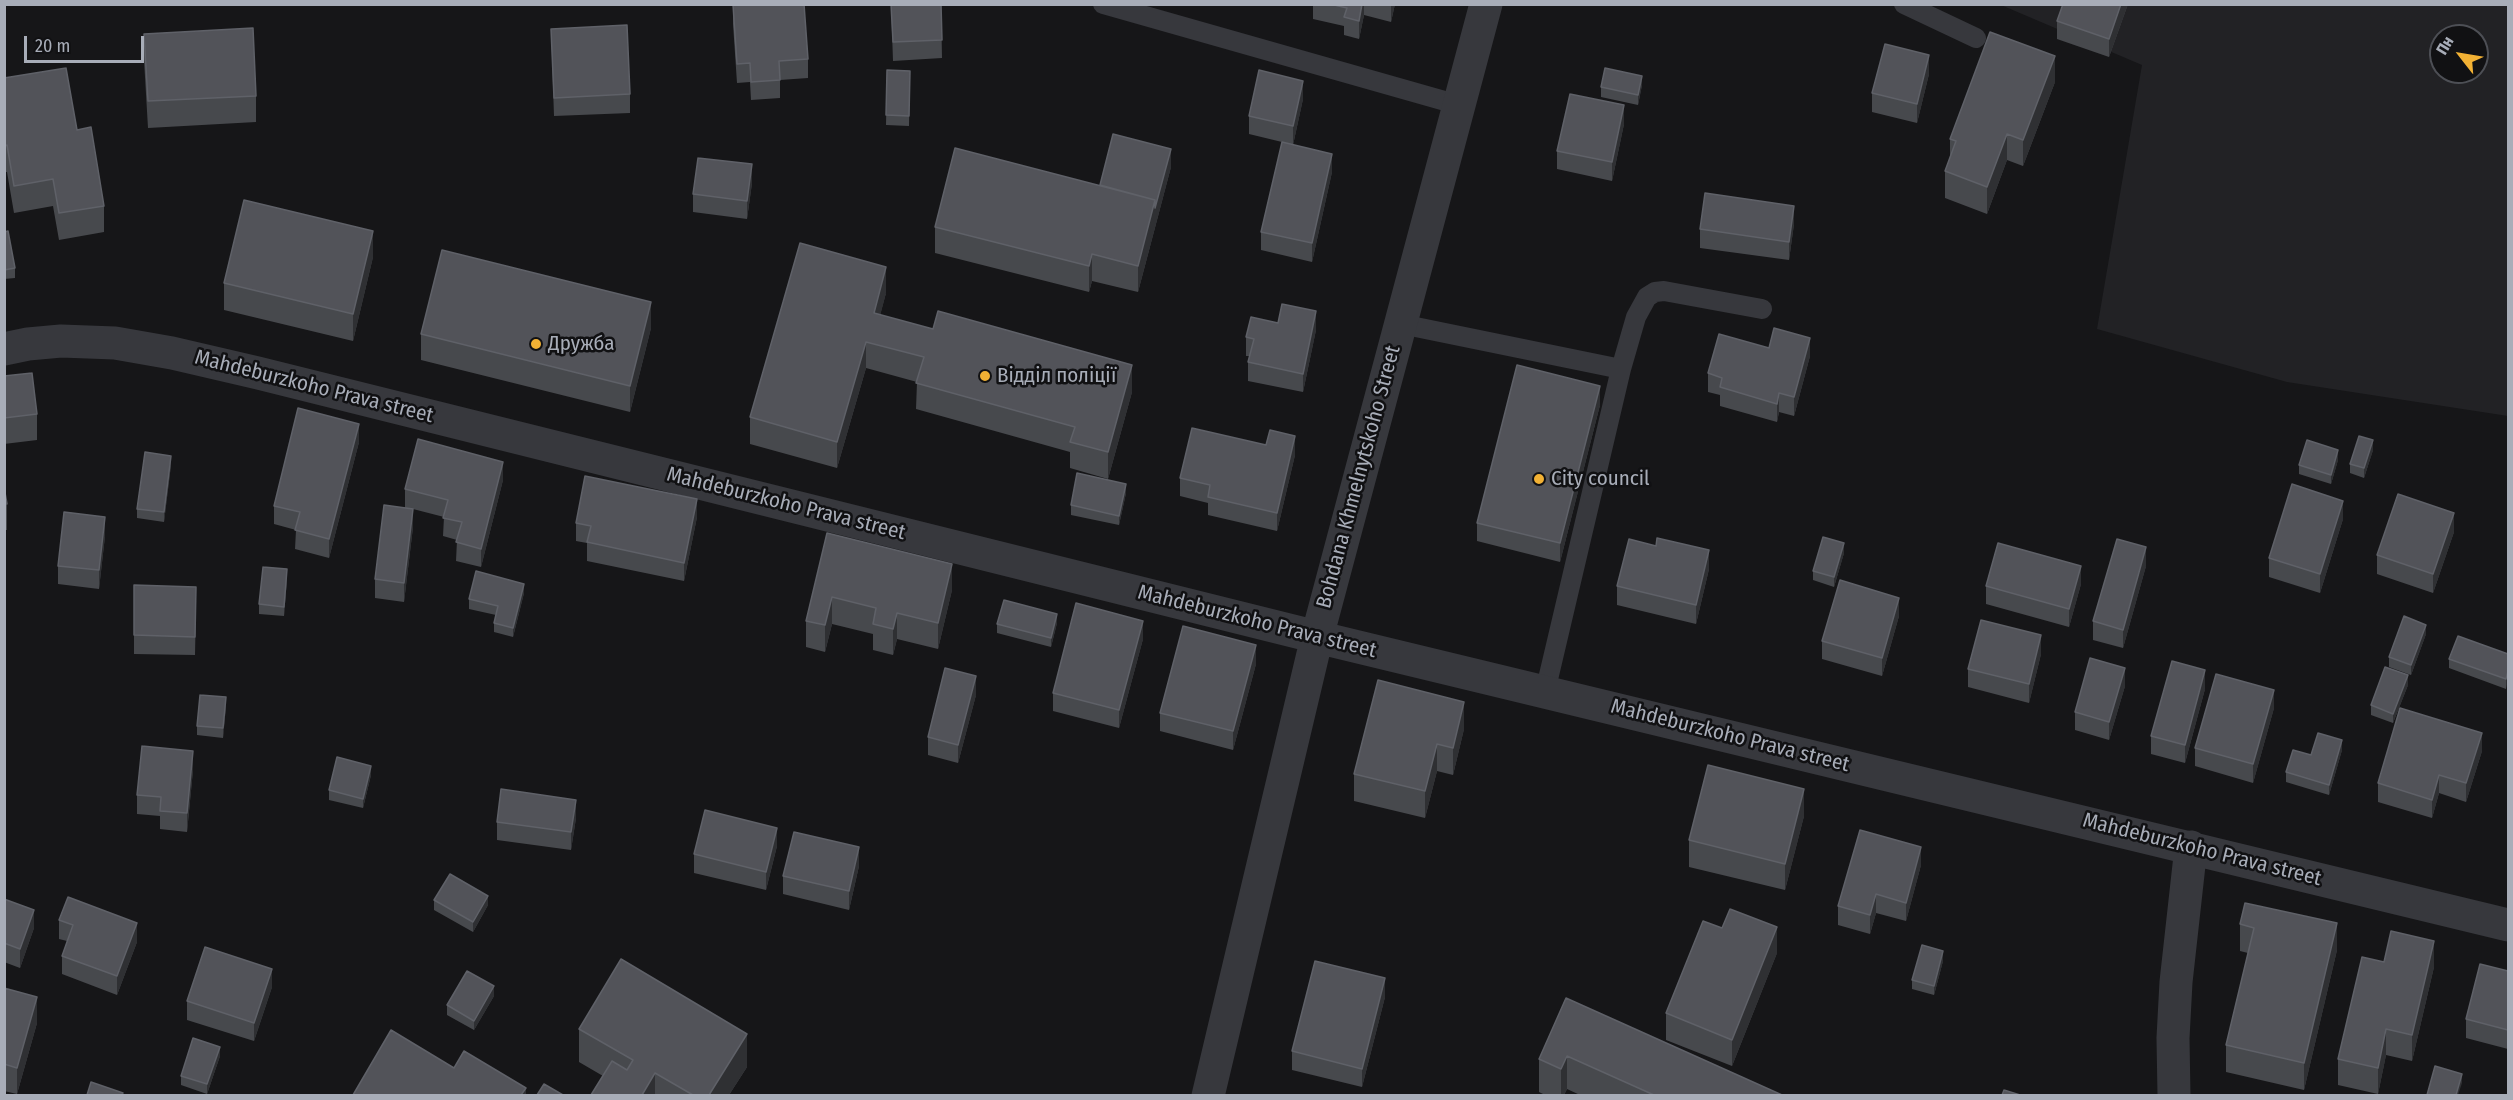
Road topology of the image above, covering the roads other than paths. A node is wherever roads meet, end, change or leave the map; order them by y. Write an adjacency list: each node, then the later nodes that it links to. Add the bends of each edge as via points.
1 (1103, 4): 5 (lane)
2 (1486, 4): 5 (street, Bohdana Khmelnytskoho Street)
3 (1904, 4): 4 (lane)
4 (1976, 38)
5 (1459, 105): 7 (street, Bohdana Khmelnytskoho Street)
6 (1762, 309): 9 (lane, via 1655,292 1647,297 1636,316)
7 (1401, 324): 9 (lane); 10 (street, Bohdana Khmelnytskoho Street)
8 (4, 349): 10 (street, Mahdeburzkoho Prava street, via 87,341 172,353)
9 (1621, 369): 11 (lane)
10 (1317, 637): 11 (street, Mahdeburzkoho Prava street); 14 (street, Bohdana Khmelnytskoho Street)
11 (1545, 692): 12 (street, Mahdeburzkoho Prava street)
12 (2191, 847): 13 (street, Mahdeburzkoho Prava street); 15 (street, via 2176,982)
13 (2508, 925)
14 (1208, 1095)
15 (2174, 1095)

